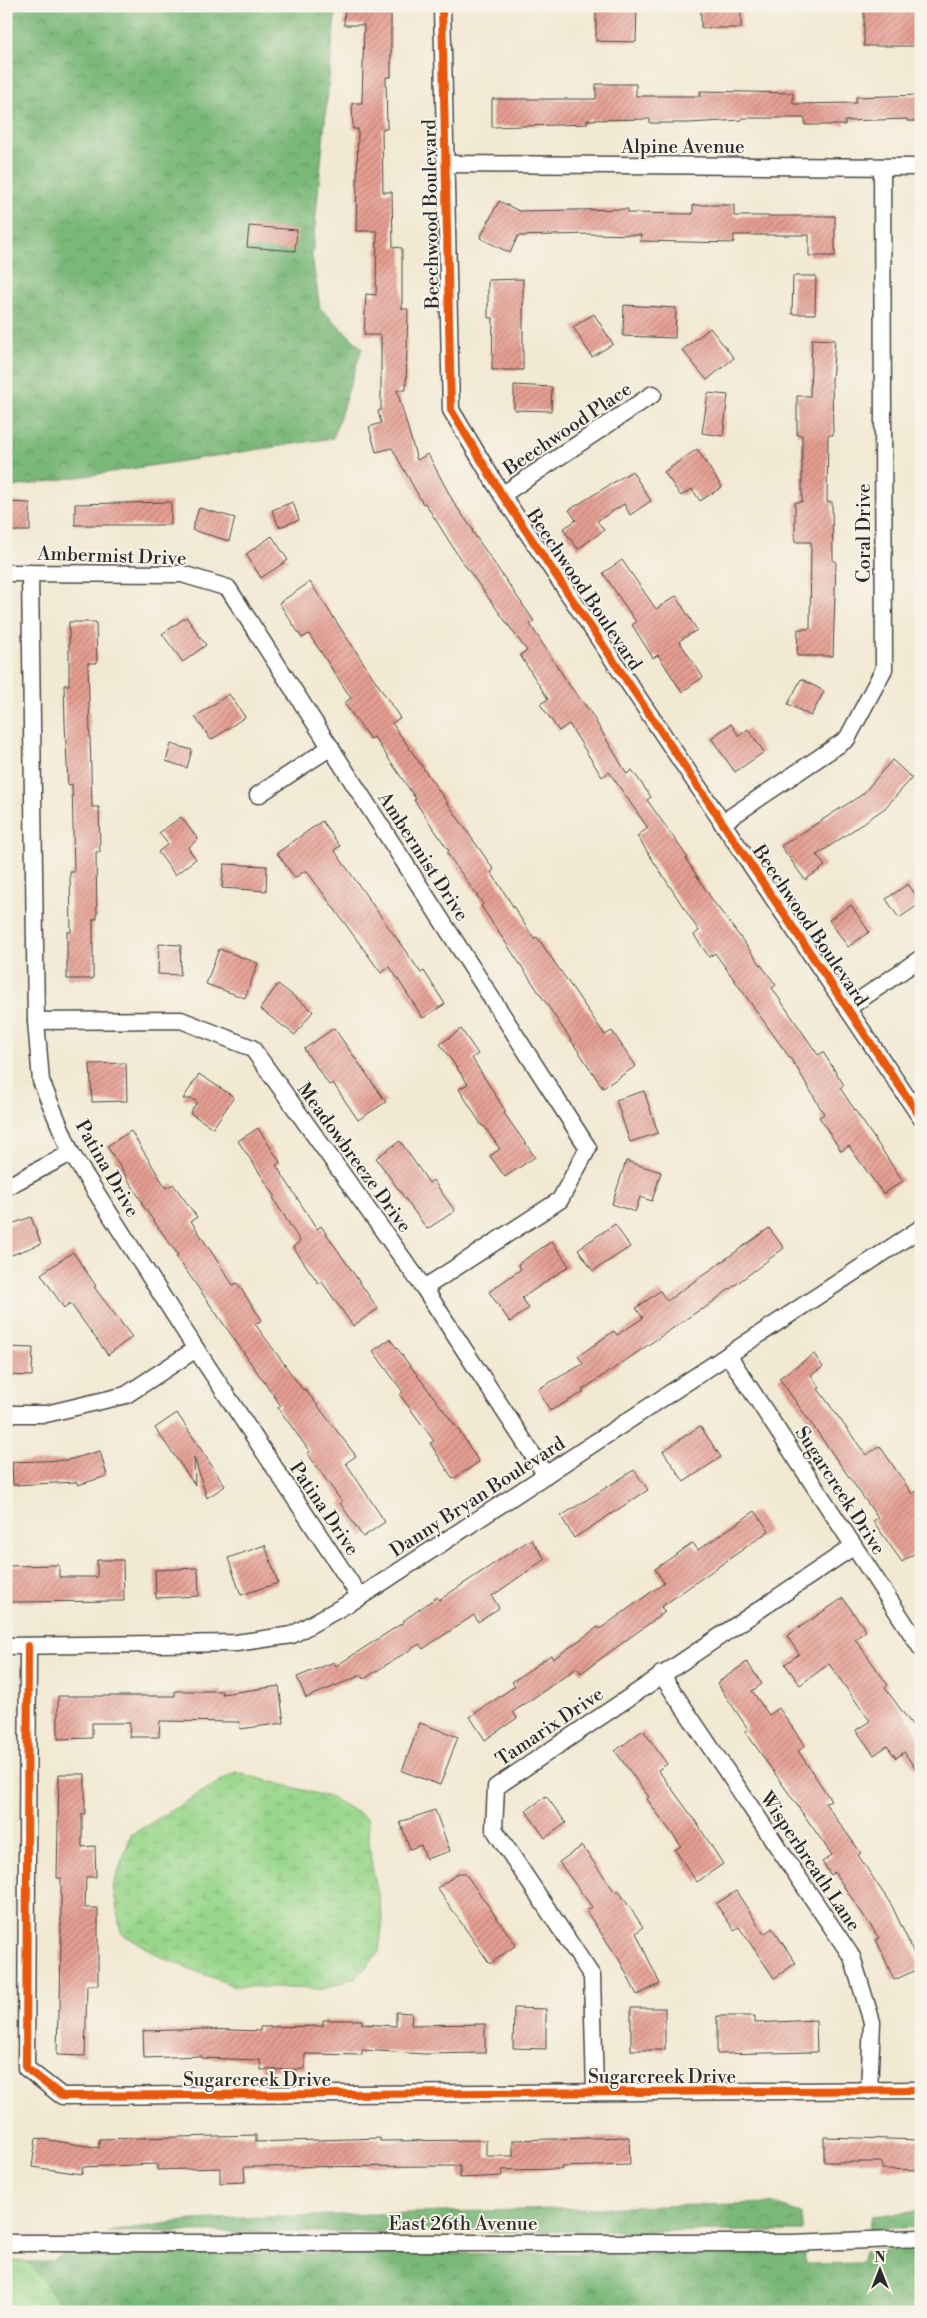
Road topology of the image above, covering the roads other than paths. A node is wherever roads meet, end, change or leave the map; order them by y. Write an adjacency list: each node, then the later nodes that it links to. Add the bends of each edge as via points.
1 (442, 6): 2 (street, Beechwood Boulevard)
2 (446, 164): 3 (street, Alpine Avenue); 6 (street, Beechwood Boulevard, via 451,410)
3 (882, 167): 4 (street, Alpine Avenue); 11 (street, Coral Drive, via 884,669 847,739)
4 (921, 167)
5 (654, 394): 6 (street, Beechwood Place)
6 (502, 495): 11 (street, Beechwood Boulevard)
7 (6, 573): 8 (street, Ambermist Drive)
8 (30, 573): 9 (street, Ambermist Drive, via 182,574 228,588); 14 (street, Patina Drive)
9 (331, 747): 10 (street); 19 (street, Ambermist Drive, via 588,1148 560,1200)
10 (258, 795)
11 (722, 823): 13 (street, Beechwood Boulevard)
12 (921, 958): 13 (street)
13 (848, 1008): 15 (street, Beechwood Boulevard)
14 (36, 1020): 16 (street, Patina Drive, via 41,1081); 19 (street, Meadowbreeze Drive, via 181,1020 252,1048)
15 (921, 1118)
16 (71, 1153): 17 (street); 20 (street, Patina Drive)
17 (6, 1187)
18 (921, 1228): 21 (street, Danny Bryan Boulevard)
19 (424, 1288): 23 (street, Meadowbreeze Drive)
20 (196, 1350): 22 (street, via 126,1395 46,1414); 25 (street, Patina Drive)
21 (728, 1354): 23 (street, Danny Bryan Boulevard); 24 (street, Sugarcreek Drive)
22 (6, 1414)
23 (546, 1474): 25 (street, Danny Bryan Boulevard)
24 (854, 1546): 28 (street, Sugarcreek Drive); 29 (street, Tamarix Drive)
25 (360, 1597): 27 (street, Danny Bryan Boulevard, via 292,1635 236,1643)
26 (6, 1646): 27 (street, Danny Bryan Boulevard)
27 (28, 1646): 32 (street, Sugarcreek Drive, via 26,2068 62,2096)
28 (921, 1648)
29 (661, 1674): 31 (street, Wisperbreath Lane, via 852,1957 872,2022); 32 (street, Tamarix Drive, via 496,1787 494,1829 592,1976)
30 (921, 2090): 31 (street, Sugarcreek Drive)
31 (869, 2091): 32 (street, Sugarcreek Drive)
32 (595, 2092)
33 (921, 2238): 34 (street, East 26th Avenue, via 792,2243)
34 (6, 2244)

